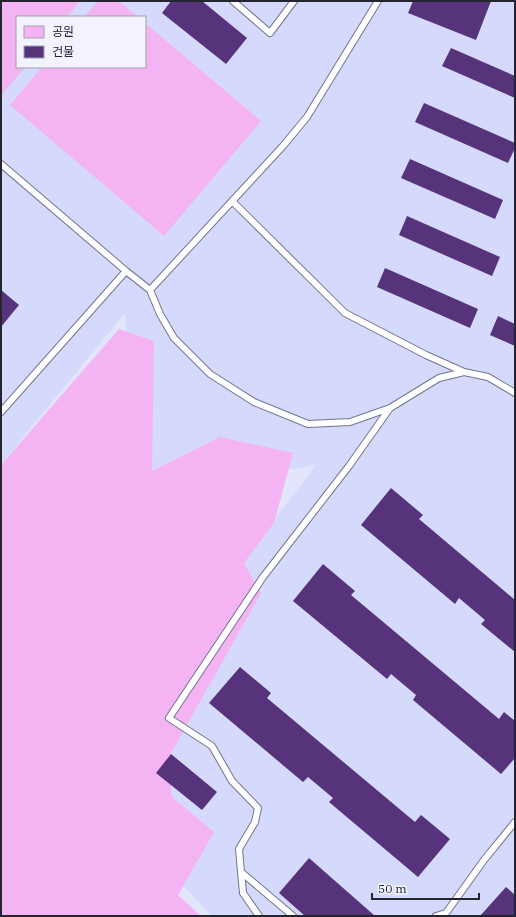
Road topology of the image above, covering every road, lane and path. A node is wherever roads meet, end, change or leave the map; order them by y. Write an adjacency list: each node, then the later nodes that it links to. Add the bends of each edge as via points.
1 (232, 1): 2 (lane, via 270,33)
2 (294, 1)
3 (378, 1): 5 (lane, via 307,117 284,146)
4 (1, 164): 6 (lane)
5 (232, 201): 7 (lane); 8 (lane, via 345,313 426,356)
6 (126, 271): 7 (lane); 11 (lane)
7 (150, 290): 10 (lane, via 174,338 210,374 254,402 308,424 350,422)
8 (464, 372): 9 (lane, via 488,377); 10 (lane, via 439,378)
9 (515, 393)
10 (390, 408): 13 (lane, via 349,466 263,577 169,718 212,746 232,781 258,808 255,822 239,849)
11 (1, 412)
12 (515, 822): 16 (lane, via 446,913)
13 (241, 872): 14 (lane, via 243,893); 15 (lane)
14 (260, 916)
15 (293, 916)
16 (436, 916)

